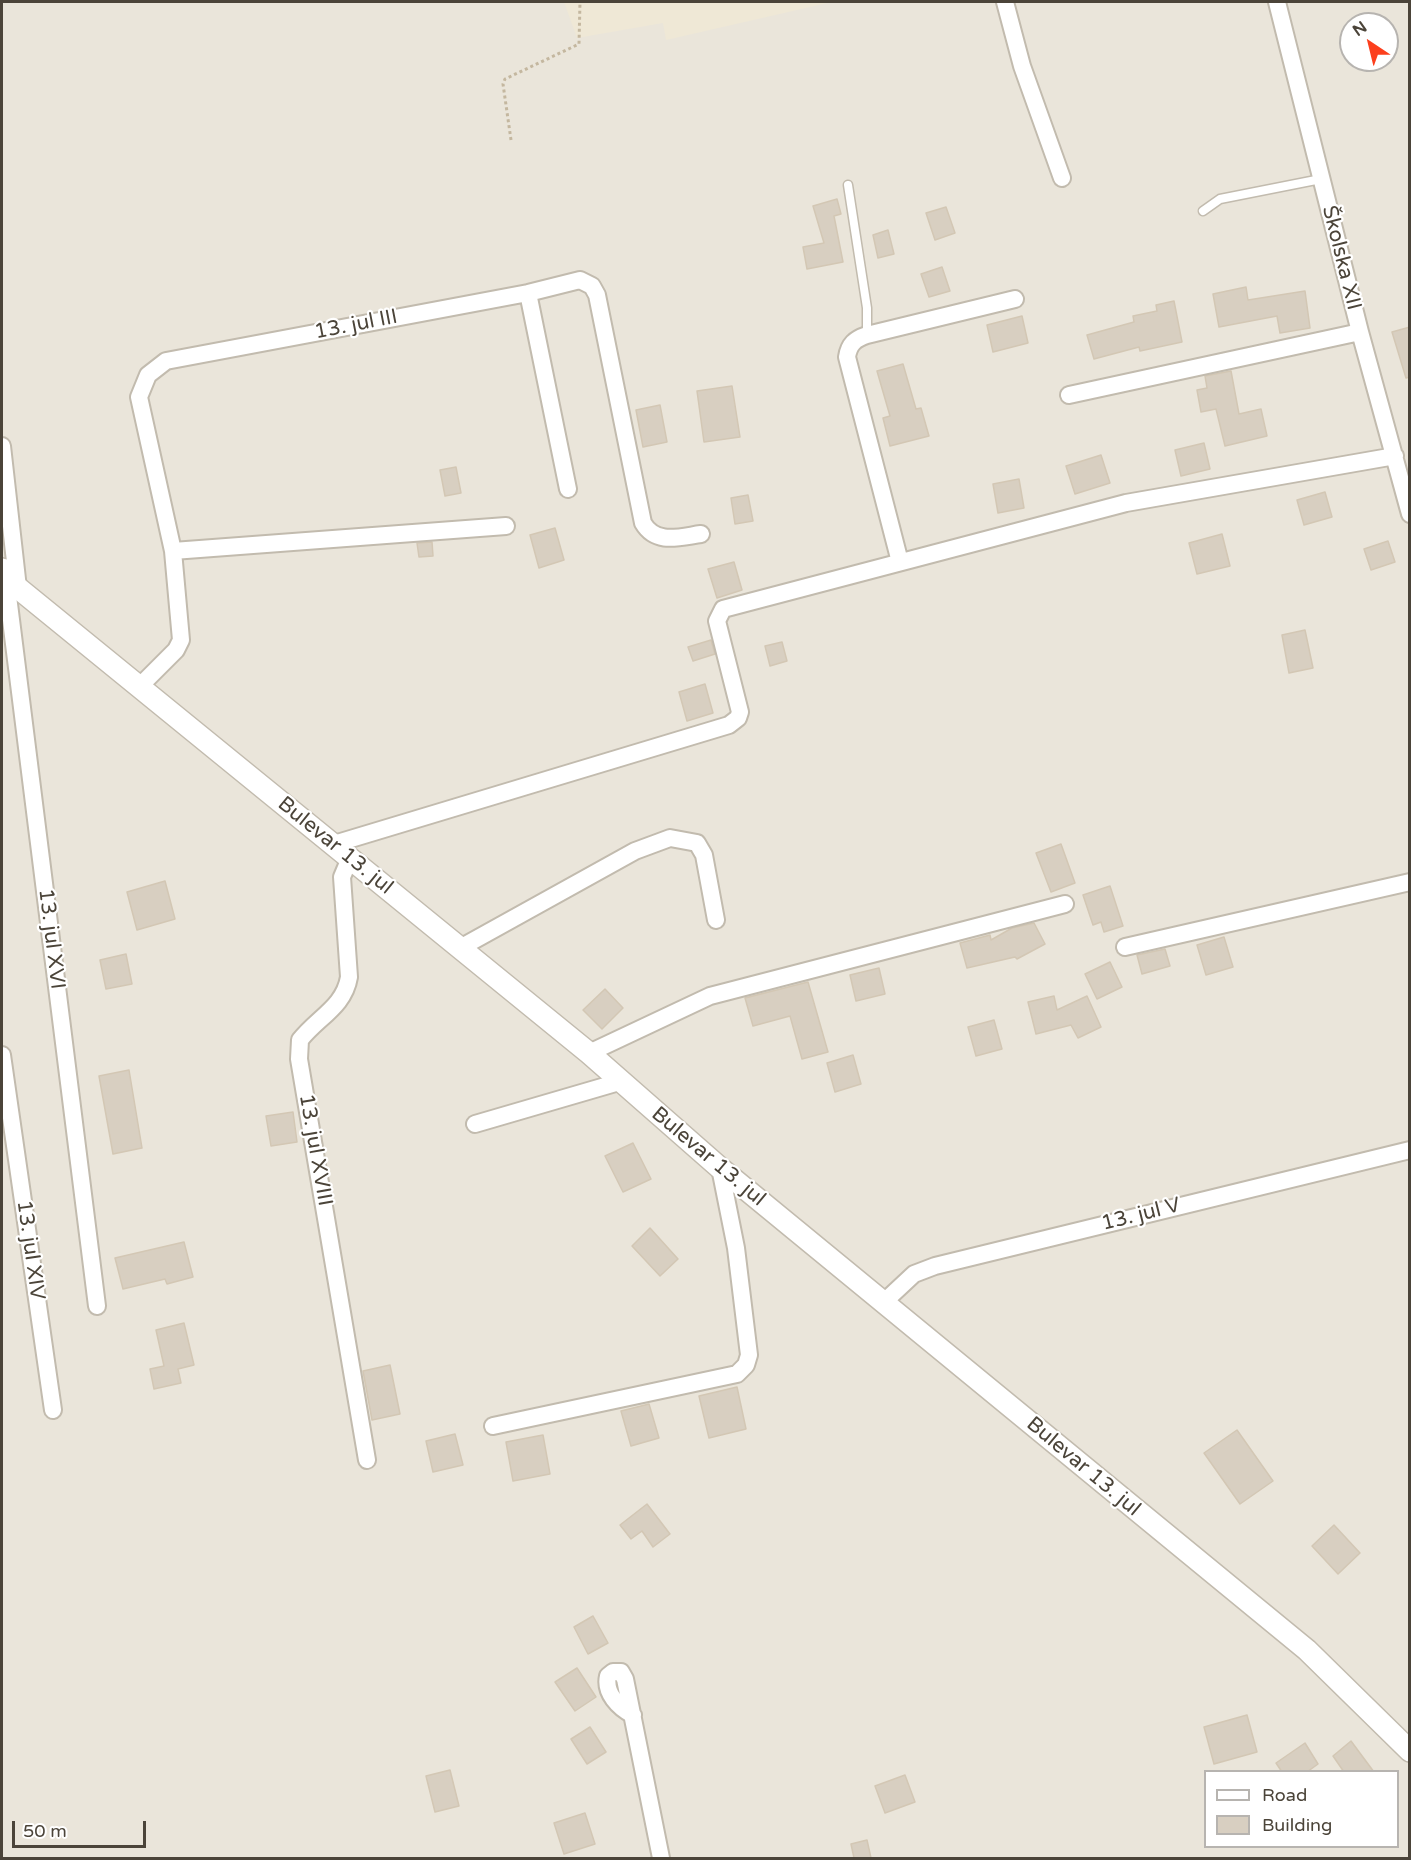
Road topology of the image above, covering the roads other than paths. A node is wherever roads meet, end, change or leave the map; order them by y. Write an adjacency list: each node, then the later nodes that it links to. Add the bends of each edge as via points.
1 (1005, 2): 3 (street, via 1022,66)
2 (1277, 2): 4 (street, Školska XII)
3 (1062, 178)
4 (1322, 179): 6 (lane, via 1220,199); 9 (street, Školska XII)
5 (848, 185): 10 (lane, via 867,308)
6 (1203, 211)
7 (528, 293): 14 (street); 17 (street, 13. jul III, via 580,280 592,286 643,523 648,532 665,539); 18 (street, 13. jul III, via 166,361 148,375 139,397)
8 (1014, 299): 10 (street)
9 (1360, 332): 11 (street); 13 (street, Školska XII)
10 (867, 335): 19 (street, via 848,347 848,357)
11 (1069, 395)
12 (2, 446): 20 (street, 13. jul XVI)
13 (1395, 456): 15 (street, Školska XII); 19 (street, via 1126,503)
14 (568, 489)
15 (1410, 514)
16 (506, 526): 18 (street)
17 (701, 534)
18 (173, 551): 21 (street, 13. jul III, via 181,640)
19 (900, 562): 22 (street, via 723,609 717,621 740,712 729,725)
20 (8, 576): 21 (street, Bulevar 13. jul); 35 (street, 13. jul XVI)
21 (140, 686): 22 (street, Bulevar 13. jul)
22 (342, 851): 27 (street, Bulevar 13. jul); 38 (street, 13. jul XVIII, via 347,989 342,1000 300,1040 299,1059)
23 (1410, 882): 26 (street)
24 (1065, 904): 28 (street, via 710,996)
25 (716, 920): 27 (street, via 704,855 697,843 670,838 635,851)
26 (1125, 947)
27 (460, 948): 28 (street, Bulevar 13. jul)
28 (589, 1053): 30 (street, Bulevar 13. jul)
29 (2, 1055): 36 (street, 13. jul XIV)
30 (619, 1082): 31 (street); 33 (street, Bulevar 13. jul)
31 (475, 1124)
32 (1410, 1149): 34 (street, 13. jul V, via 935,1266 914,1274)
33 (720, 1168): 34 (street, Bulevar 13. jul); 37 (street, via 736,1248 746,1365 737,1374)
34 (884, 1302): 40 (street, Bulevar 13. jul, via 1307,1650)
35 (97, 1306)
36 (53, 1410)
37 (493, 1426)
38 (368, 1460)
39 (633, 1715): 41 (street)
40 (1410, 1751)
41 (661, 1858)

